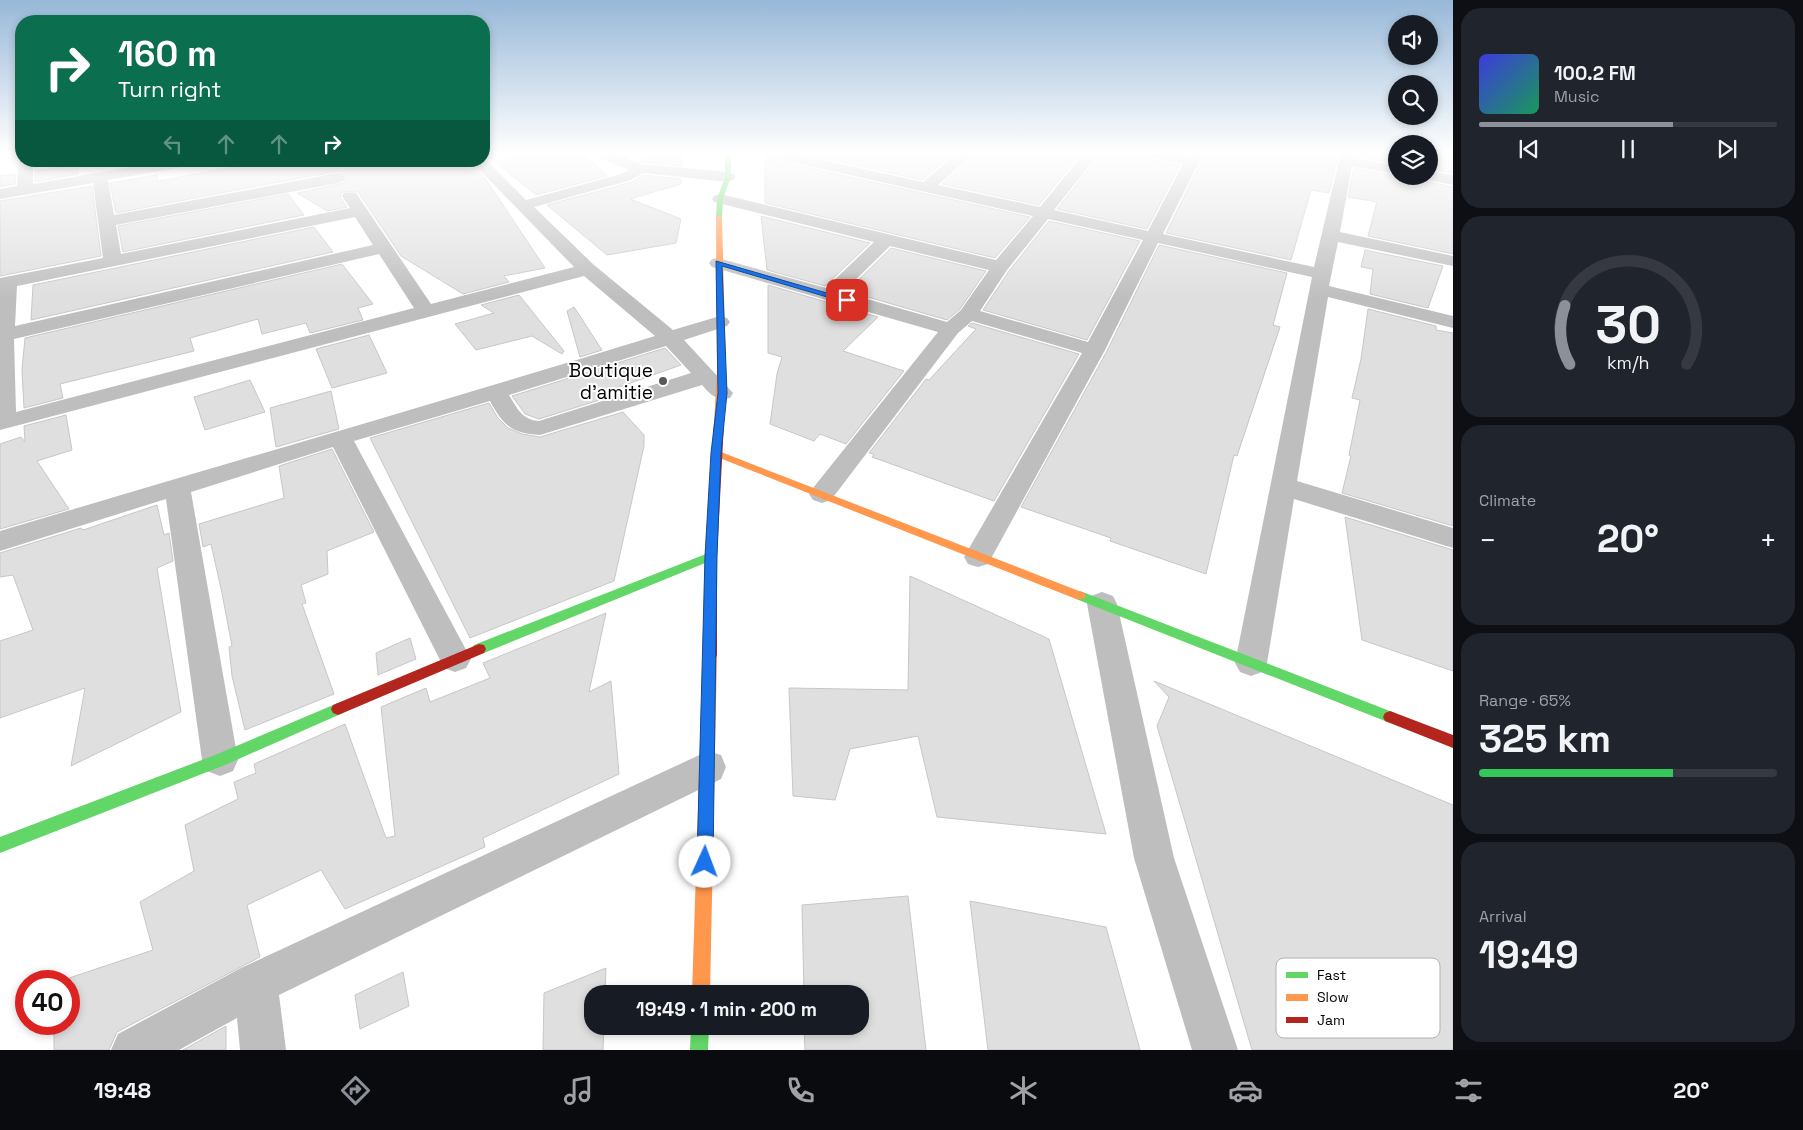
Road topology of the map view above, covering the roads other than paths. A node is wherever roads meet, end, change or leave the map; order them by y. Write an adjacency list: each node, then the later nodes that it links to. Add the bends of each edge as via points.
1 (103, 201): 15 (street)
2 (217, 201): 15 (street)
3 (353, 201): 13 (street)
4 (521, 201): 12 (street)
5 (539, 201): 12 (street)
6 (720, 201): 22 (street)
7 (728, 201): 18 (street)
8 (986, 201): 14 (street)
9 (1055, 201): 14 (street)
10 (1171, 201): 17 (street)
11 (1338, 201): 16 (street)
12 (525, 205): 24 (street)
13 (360, 211): 19 (street); 20 (street)
14 (1045, 214): 17 (street); 23 (street)
15 (106, 222): 20 (street)
16 (1331, 235): 21 (street); 25 (street)
17 (1152, 238): 25 (street); 35 (street)
18 (886, 240): 23 (street); 27 (street)
19 (384, 248): 28 (street); 33 (street)
20 (113, 261): 26 (street)
21 (1453, 261)
22 (718, 263): 27 (street); 30 (street)
23 (1000, 267): 29 (street)
24 (587, 269): 28 (street); 34 (street)
25 (1321, 282): 31 (street); 42 (street)
26 (4, 283): 33 (street)
27 (830, 295): 32 (street)
28 (426, 312): 39 (street)
29 (968, 314): 32 (street); 35 (street)
30 (720, 322): 34 (street); 38 (street)
31 (1453, 322)
32 (951, 329): 44 (street)
33 (4, 336): 39 (street)
34 (670, 338): 36 (street); 37 (street)
35 (1094, 350): 48 (street)
36 (706, 376): 37 (street, via 540,428 527,429 517,425); 38 (street)
37 (496, 392): 40 (street)
38 (722, 393): 41 (street)
39 (2, 423)
40 (340, 437): 43 (street); 50 (street)
41 (716, 453): 44 (street); 47 (street)
42 (1283, 486): 45 (street); 51 (street)
43 (177, 487): 46 (street); 53 (street)
44 (822, 494): 48 (street)
45 (1453, 538)
46 (0, 541)
47 (711, 556): 50 (street); 54 (street)
48 (978, 557): 49 (street)
49 (1102, 604): 51 (street); 62 (street, via 1154,858)
50 (455, 659): 53 (street)
51 (1251, 663): 52 (street)
52 (1453, 742)
53 (220, 760): 55 (street)
54 (708, 767): 56 (street); 57 (street)
55 (0, 846)
56 (256, 983): 59 (street); 60 (street)
57 (701, 985)
58 (700, 1035): 61 (street)
59 (134, 1050)
60 (263, 1050)
61 (699, 1050)
62 (1215, 1050)

